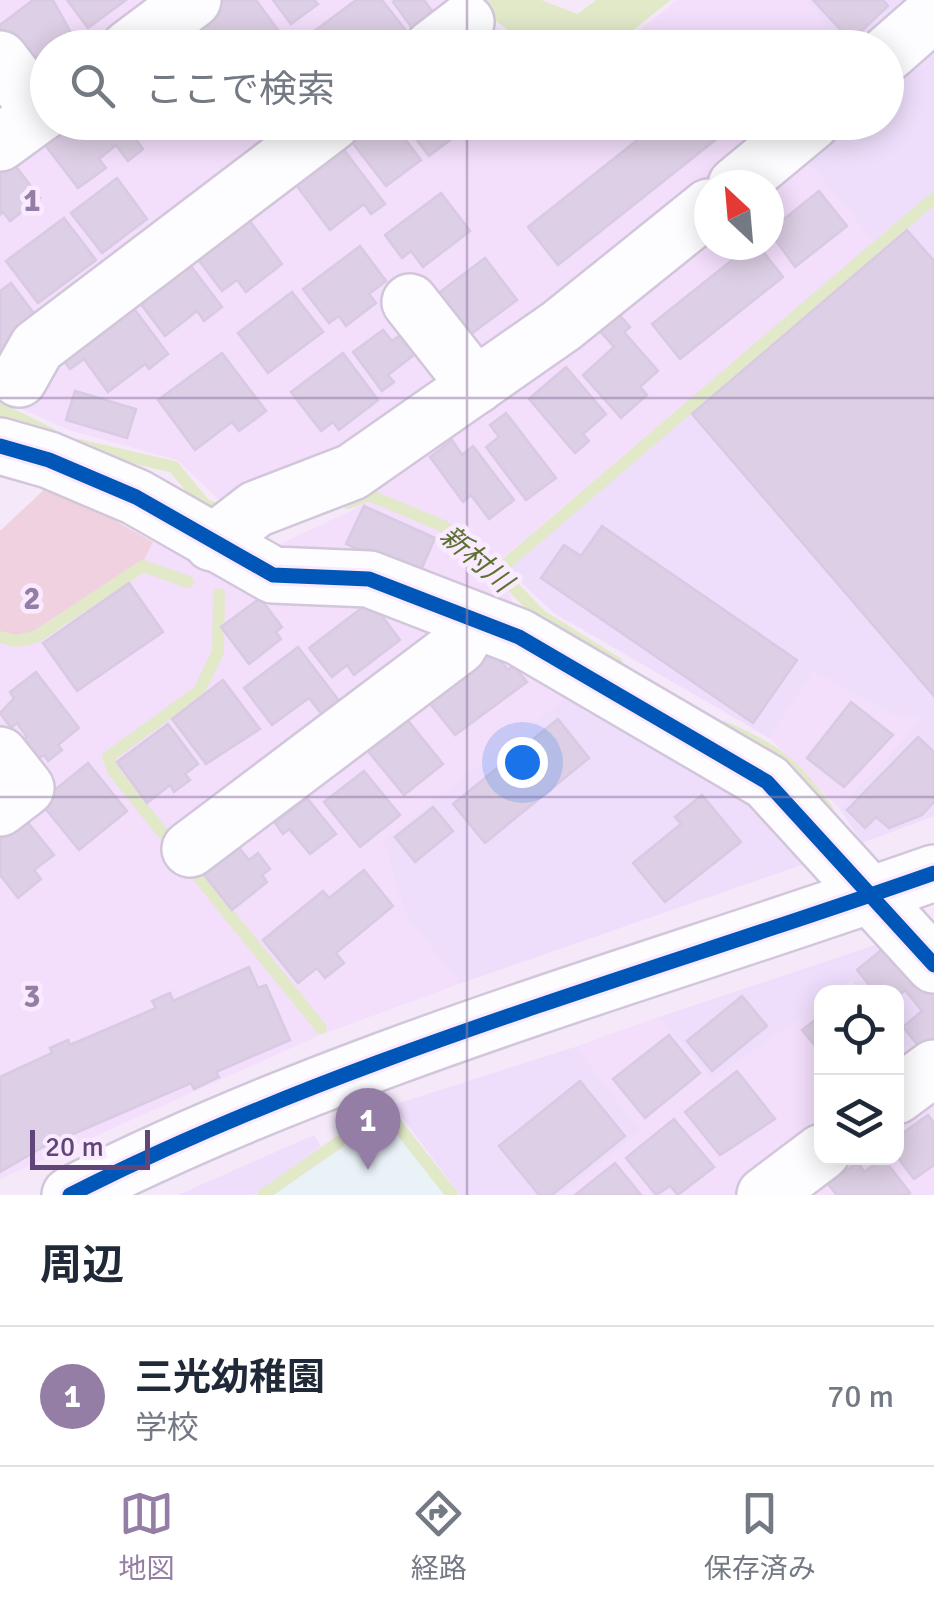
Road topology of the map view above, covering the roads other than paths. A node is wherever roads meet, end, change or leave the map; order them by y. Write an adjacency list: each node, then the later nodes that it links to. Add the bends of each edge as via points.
1 (193, 0): 3 (street)
2 (934, 13): 4 (street)
3 (153, 30)
4 (904, 39)
5 (0, 59): 6 (street)
6 (29, 121)
7 (309, 140): 12 (street, via 37,347)
8 (790, 140): 9 (street)
9 (754, 170)
10 (694, 219): 13 (street)
11 (410, 302): 13 (street)
12 (19, 386): 14 (street)
13 (476, 386): 15 (street, via 352,472 256,508)
14 (24, 453): 15 (street, via 136,497)
15 (212, 543): 16 (street, via 273,575 369,579)
16 (472, 622): 19 (street, via 460,646); 21 (street, via 518,637 766,782)
17 (0, 754): 18 (street, via 26,788)
18 (0, 808)
19 (190, 849)
20 (934, 873): 21 (street)
21 (869, 896): 22 (street); 26 (street, via 477,1028 256,1112)
22 (934, 966)
23 (934, 1068): 24 (street)
24 (904, 1090)
25 (814, 1158): 27 (street)
26 (70, 1195)
27 (764, 1195)

